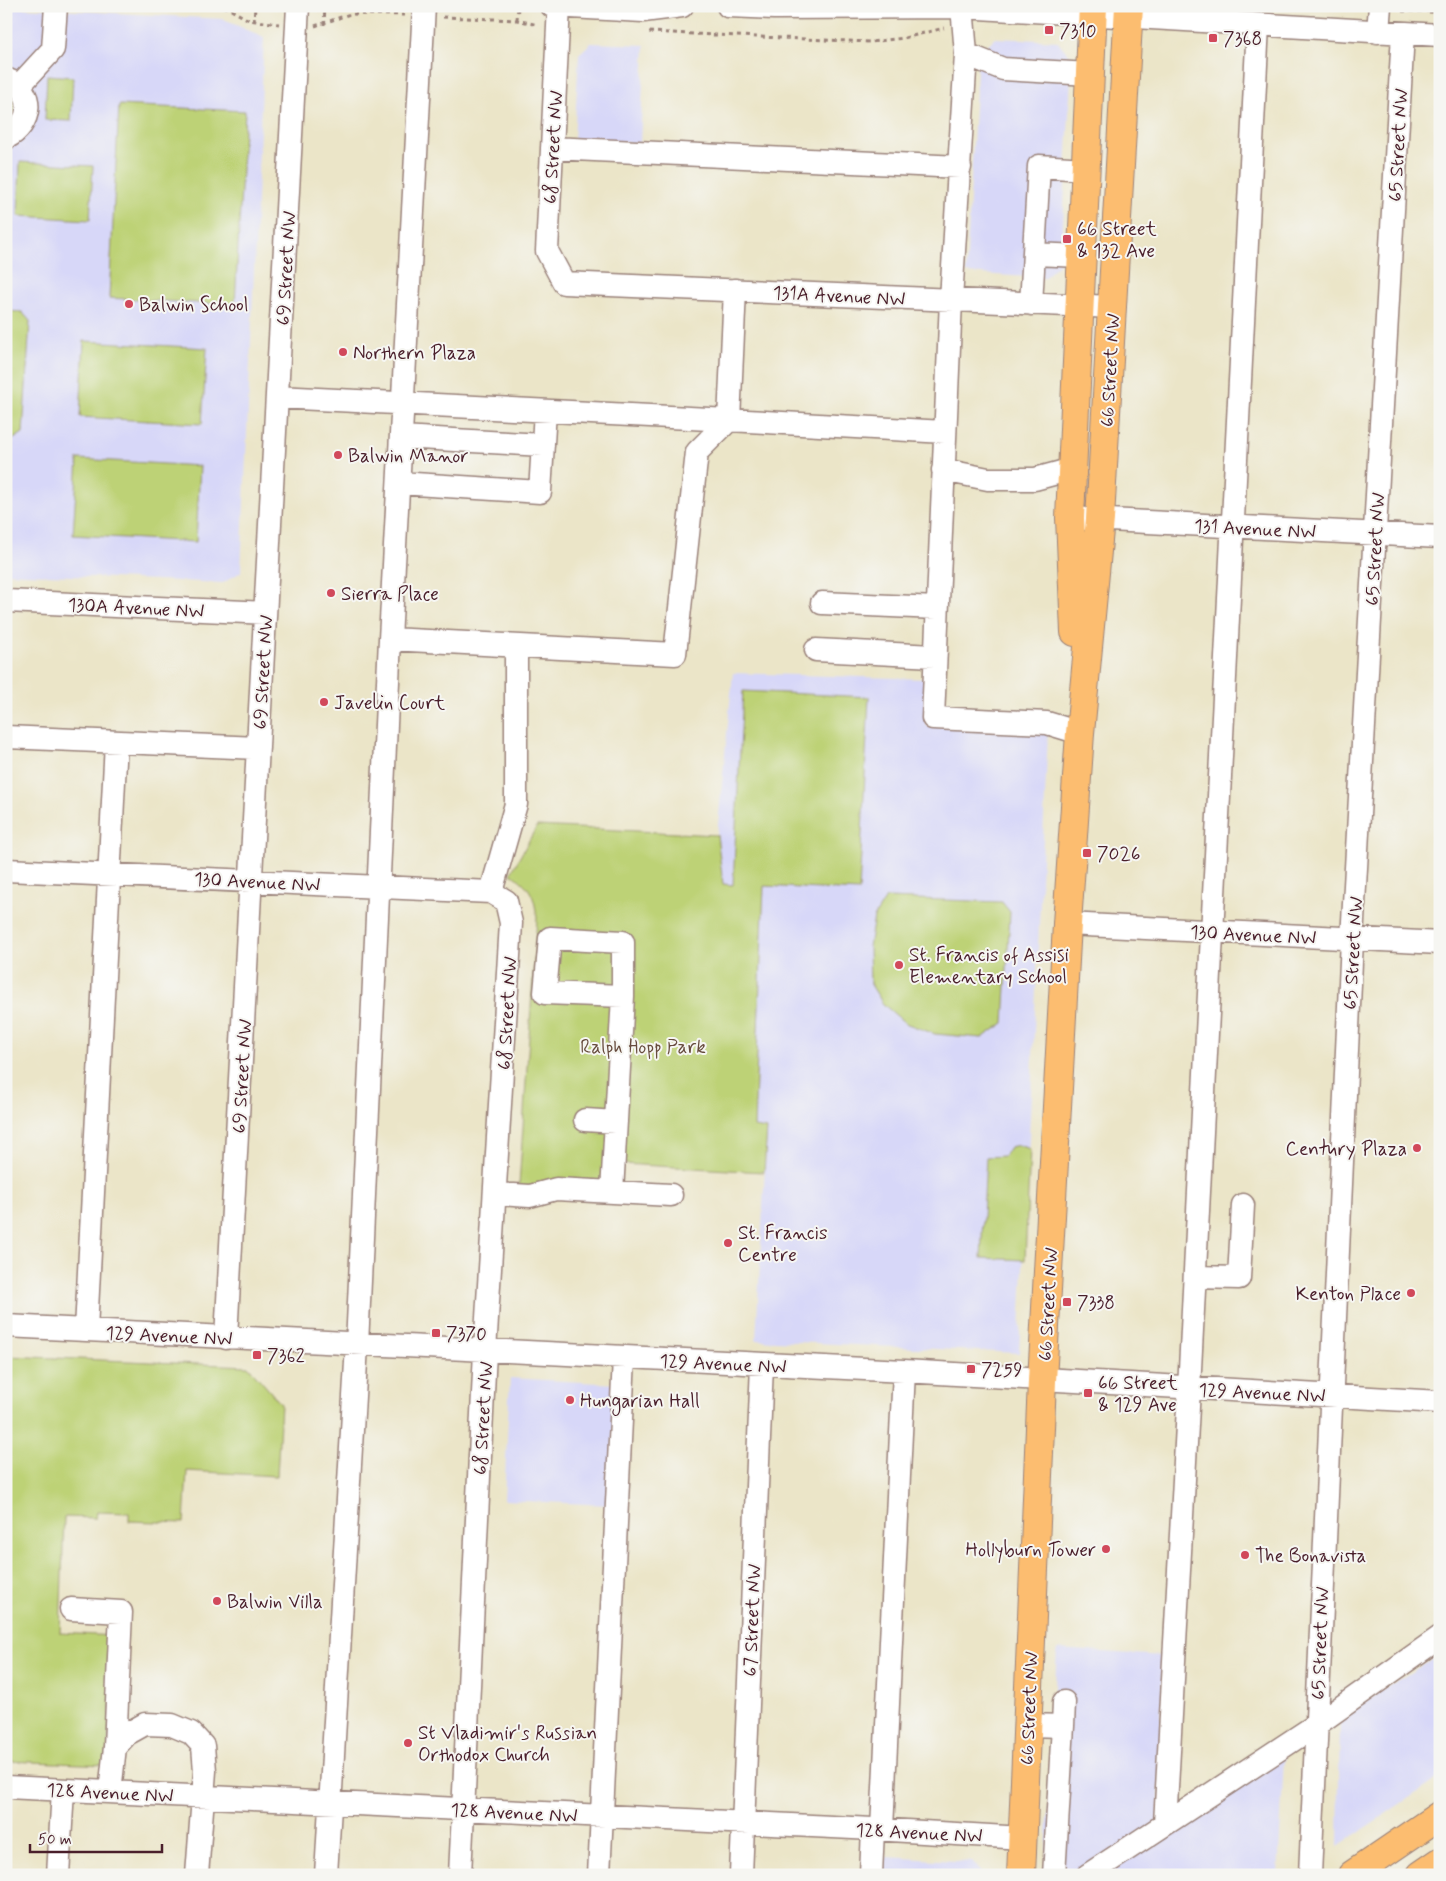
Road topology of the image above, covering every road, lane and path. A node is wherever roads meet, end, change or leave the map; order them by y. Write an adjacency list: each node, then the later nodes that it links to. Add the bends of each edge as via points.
1 (56, 6): 25 (street, via 53,49)
2 (256, 6): 17 (path)
3 (298, 6): 38 (street, 69 Street NW)
4 (325, 6): 18 (path)
5 (424, 6): 39 (street)
6 (518, 6): 16 (path)
7 (552, 6): 8 (street)
8 (559, 6): 9 (street, via 643,10); 27 (street, 68 Street NW)
9 (682, 6)
10 (728, 6): 12 (street)
11 (1380, 6): 20 (street)
12 (962, 7): 13 (street); 23 (street)
13 (1093, 11): 14 (street); 24 (main road, 66 Street NW)
14 (1129, 12): 15 (street); 37 (main road, 66 Street NW)
15 (1197, 14): 19 (street)
16 (517, 20)
17 (254, 22)
18 (324, 25)
19 (1258, 25): 20 (street); 50 (street)
20 (1378, 32): 21 (street)
21 (1403, 33): 22 (street); 51 (street, 65 Street NW)
22 (1440, 34)
23 (966, 54): 24 (street, via 1003,69); 28 (street)
24 (1090, 74): 29 (main road, 66 Street NW)
25 (12, 82): 26 (street, via 27,102 26,120 21,128)
26 (6, 138)
27 (552, 148): 28 (street); 32 (street, 68 Street NW, via 547,251)
28 (960, 166): 34 (street)
29 (1085, 169): 30 (street, via 1039,166); 31 (main road, 66 Street NW)
30 (1034, 254): 31 (street); 35 (street)
31 (1081, 256): 36 (main road, 66 Street NW)
32 (564, 283): 33 (street, 131A Avenue NW)
33 (735, 290): 34 (street, 131A Avenue NW); 41 (street)
34 (951, 300): 35 (street, 131A Avenue NW); 42 (street)
35 (1031, 304): 36 (street, 131A Avenue NW)
36 (1080, 306): 37 (street, 131A Avenue NW); 45 (main road, 66 Street NW)
37 (1113, 307): 49 (main road, 66 Street NW)
38 (278, 397): 39 (street); 56 (street, 69 Street NW)
39 (403, 403): 40 (street); 43 (street)
40 (545, 411): 41 (street); 44 (street)
41 (729, 420): 42 (street); 58 (street, via 697,452 675,654)
42 (945, 432): 46 (street)
43 (401, 437): 44 (street); 47 (street)
44 (543, 445): 47 (street, via 540,492)
45 (1072, 469): 46 (street, via 1035,479 988,479); 48 (main road, 66 Street NW)
46 (943, 470): 55 (street)
47 (399, 483): 57 (street)
48 (1070, 518): 49 (street, 131 Avenue NW); 61 (main road, 66 Street NW)
49 (1100, 519): 50 (street, 131 Avenue NW); 61 (main road, 66 Street NW)
50 (1233, 526): 51 (street, 131 Avenue NW); 71 (street)
51 (1375, 534): 52 (street, 131 Avenue NW); 72 (street, 65 Street NW)
52 (1440, 537)
53 (6, 601): 56 (street, 130A Avenue NW)
54 (822, 603): 55 (street)
55 (937, 608): 60 (street)
56 (265, 613): 64 (street, 69 Street NW)
57 (390, 639): 58 (street); 68 (street)
58 (516, 646): 69 (street, via 516,804)
59 (816, 650): 60 (street)
60 (934, 656): 61 (street, via 933,718 1047,723)
61 (1080, 733): 70 (main road, 66 Street NW)
62 (6, 737): 63 (street)
63 (116, 742): 64 (street); 66 (street)
64 (258, 748): 67 (street, 69 Street NW)
65 (6, 870): 66 (street, 130 Avenue NW)
66 (110, 875): 67 (street, 130 Avenue NW); 83 (street)
67 (252, 881): 68 (street, 130 Avenue NW); 84 (street, 69 Street NW)
68 (378, 886): 69 (street, 130 Avenue NW); 85 (street)
69 (498, 897): 78 (street, 68 Street NW, via 511,923)
70 (1067, 924): 71 (street, 130 Avenue NW); 90 (main road, 66 Street NW)
71 (1211, 932): 72 (street, 130 Avenue NW); 81 (street)
72 (1352, 939): 73 (street, 130 Avenue NW); 92 (street, 65 Street NW)
73 (1440, 944)
74 (623, 996): 76 (street)
75 (585, 1120): 76 (street)
76 (616, 1122): 77 (street)
77 (612, 1192): 78 (street, via 556,1189 530,1196); 79 (street)
78 (496, 1194): 86 (street, 68 Street NW)
79 (671, 1195)
80 (1243, 1205): 81 (street, via 1239,1278)
81 (1195, 1277): 91 (street)
82 (6, 1326): 83 (street, 129 Avenue NW)
83 (86, 1330): 84 (street, 129 Avenue NW)
84 (226, 1338): 85 (street, 129 Avenue NW)
85 (356, 1345): 86 (street, 129 Avenue NW); 105 (street)
86 (485, 1352): 87 (street, 129 Avenue NW); 106 (street, 68 Street NW)
87 (624, 1358): 88 (street, 129 Avenue NW); 108 (street)
88 (762, 1365): 89 (street, 129 Avenue NW); 109 (street, 67 Street NW)
89 (904, 1371): 90 (street, 129 Avenue NW); 111 (street)
90 (1042, 1381): 91 (street, 129 Avenue NW); 97 (main road, 66 Street NW)
91 (1189, 1389): 92 (street, 129 Avenue NW); 110 (street)
92 (1330, 1395): 93 (street, 129 Avenue NW); 98 (street, 65 Street NW)
93 (1440, 1402)
94 (70, 1609): 100 (street, via 121,1612)
95 (1440, 1636): 98 (street)
96 (1064, 1702): 99 (street)
97 (1028, 1725): 99 (street); 112 (main road, 66 Street NW)
98 (1316, 1725): 110 (street); 124 (street, 65 Street NW)
99 (1063, 1726): 122 (street)
100 (115, 1747): 103 (street); 104 (street, via 127,1734 145,1724 172,1725 191,1733 202,1746)
101 (6, 1787): 102 (street, 128 Avenue NW)
102 (63, 1790): 103 (street, 128 Avenue NW); 114 (street)
103 (110, 1792): 104 (street, 128 Avenue NW)
104 (202, 1796): 105 (street, 128 Avenue NW); 115 (street)
105 (329, 1802): 106 (street, 128 Avenue NW); 116 (street)
106 (465, 1810): 108 (street, 128 Avenue NW); 117 (street, 68 Street NW)
107 (1440, 1815): 125 (main road)
108 (602, 1816): 109 (street, 128 Avenue NW); 118 (street)
109 (743, 1823): 111 (street, 128 Avenue NW); 119 (street, 67 Street NW)
110 (1165, 1824): 123 (street)
111 (878, 1829): 112 (street, 128 Avenue NW); 120 (street)
112 (1023, 1838): 121 (main road, 66 Street NW)
113 (1440, 1862): 126 (main road)
114 (58, 1875)
115 (197, 1875)
116 (326, 1875)
117 (460, 1875)
118 (599, 1875)
119 (741, 1875)
120 (871, 1875)
121 (1021, 1875)
122 (1054, 1875)
123 (1088, 1875)
124 (1310, 1875)
125 (1352, 1875)
126 (1421, 1875)

